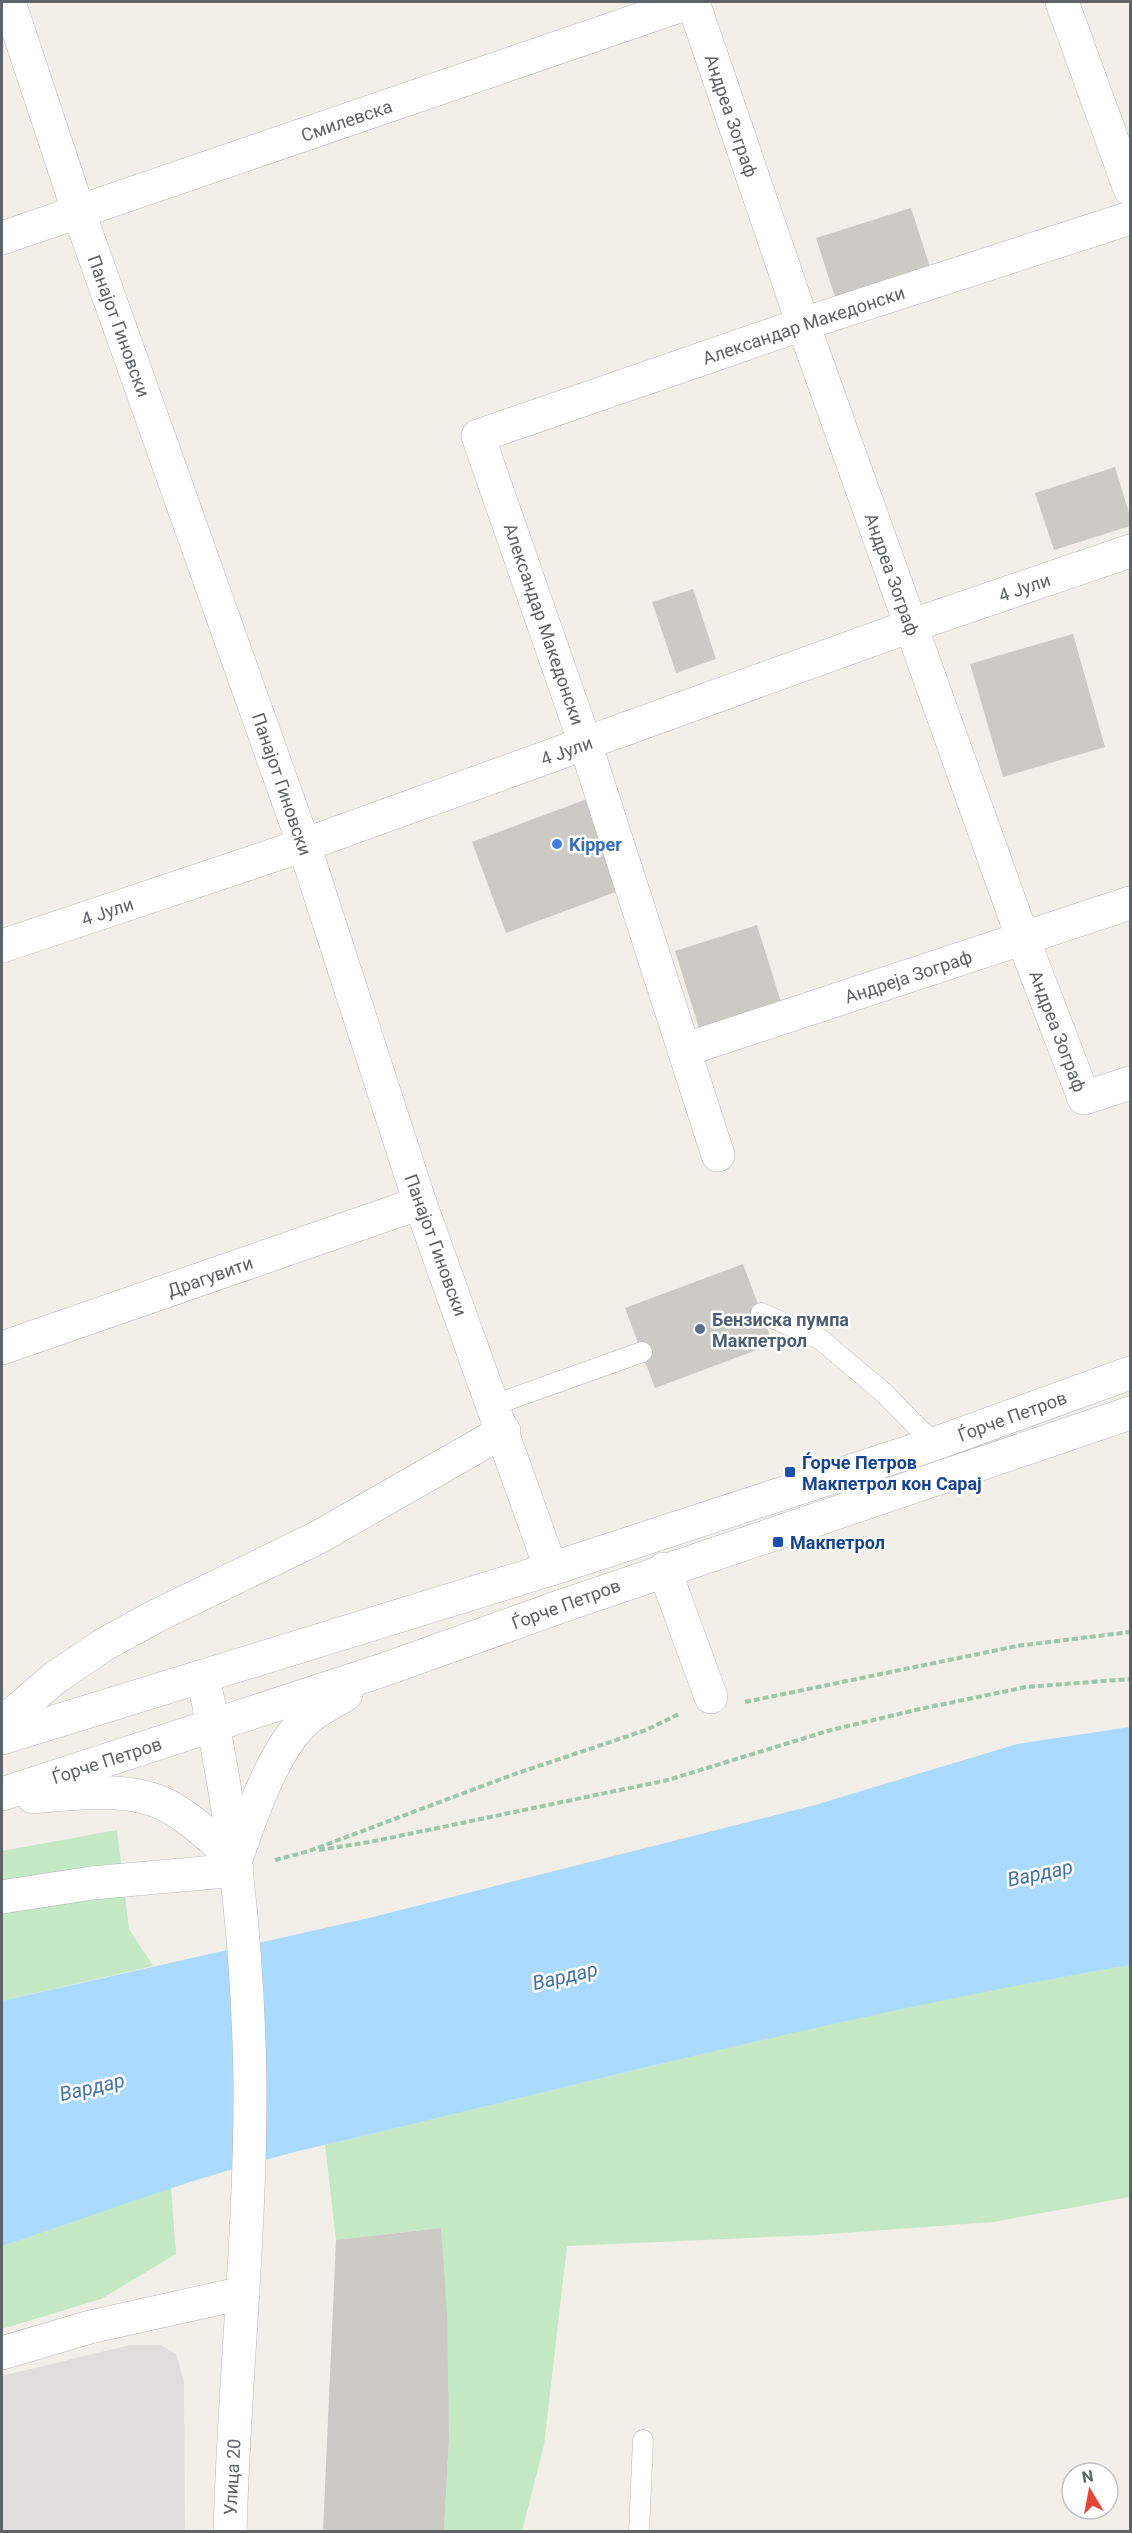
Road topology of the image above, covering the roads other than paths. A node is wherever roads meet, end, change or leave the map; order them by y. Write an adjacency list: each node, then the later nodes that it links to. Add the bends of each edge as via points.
1 (9, 2): 5 (street, Панајот Гиновски)
2 (692, 2): 5 (street, Смилевска); 8 (street, Андреа Зограф)
3 (1062, 2): 4 (street)
4 (1131, 189)
5 (78, 210): 7 (street, Смилевска); 13 (street, Панајот Гиновски)
6 (1131, 218): 8 (street, Александар Македонски)
7 (2, 238)
8 (804, 324): 9 (street, Александар Македонски); 11 (street, Андреа Зограф)
9 (478, 436): 12 (street, Αлександар Македонски)
10 (1131, 551): 11 (street, 4 Јули)
11 (913, 625): 12 (street, 4 Јули); 15 (street, Андреа Зограф)
12 (585, 743): 13 (street, 4 Јули); 17 (street, Αлександар Македонски)
13 (304, 845): 16 (street, 4 Јули); 20 (street, Панајот Гиновски)
14 (1131, 903): 15 (street, Андреја Зограф)
15 (1023, 939): 17 (street, Андреја Зограф); 18 (street, Андреа Зограф, via 1084,1098)
16 (2, 946)
17 (684, 1050): 19 (street, Αлександар Македонски)
18 (1131, 1083)
19 (718, 1155)
20 (420, 1203): 22 (street, Драгувити); 26 (street, Панајот Гиновски)
21 (761, 1313): 27 (lane, via 820,1339 884,1393)
22 (2, 1348)
23 (642, 1352): 26 (lane)
24 (1131, 1373): 27 (street, Ѓорче Петров)
25 (1131, 1413): 29 (street, Ѓорче Петров)
26 (499, 1418): 28 (street, Панајот Гиновски); 33 (street, via 317,1538 105,1644 56,1677)
27 (934, 1444): 28 (street, Ѓорче Петров)
28 (551, 1569): 31 (street, Ѓорче Петров)
29 (664, 1569): 30 (street, Ѓорче Петров); 32 (street)
30 (383, 1670): 34 (street, Ѓорче Петров); 38 (street, via 306,1719 279,1756 256,1802)
31 (203, 1677): 34 (street, Улица 20); 35 (street, Ѓорче Петров)
32 (711, 1697)
33 (2, 1724)
34 (214, 1724): 36 (street, Ѓорче Петров); 38 (street, Улица 20)
35 (2, 1738)
36 (2, 1794)
37 (2, 1800): 38 (street, via 81,1792 126,1794 166,1805)
38 (237, 1874): 39 (street, via 92,1883); 40 (street, Улица 20, via 249,2071)
39 (2, 1897)
40 (243, 2293): 41 (street, via 90,2327); 43 (street, Улица 20)
41 (2, 2353)
42 (643, 2440): 44 (lane)
43 (230, 2532)
44 (639, 2532)

